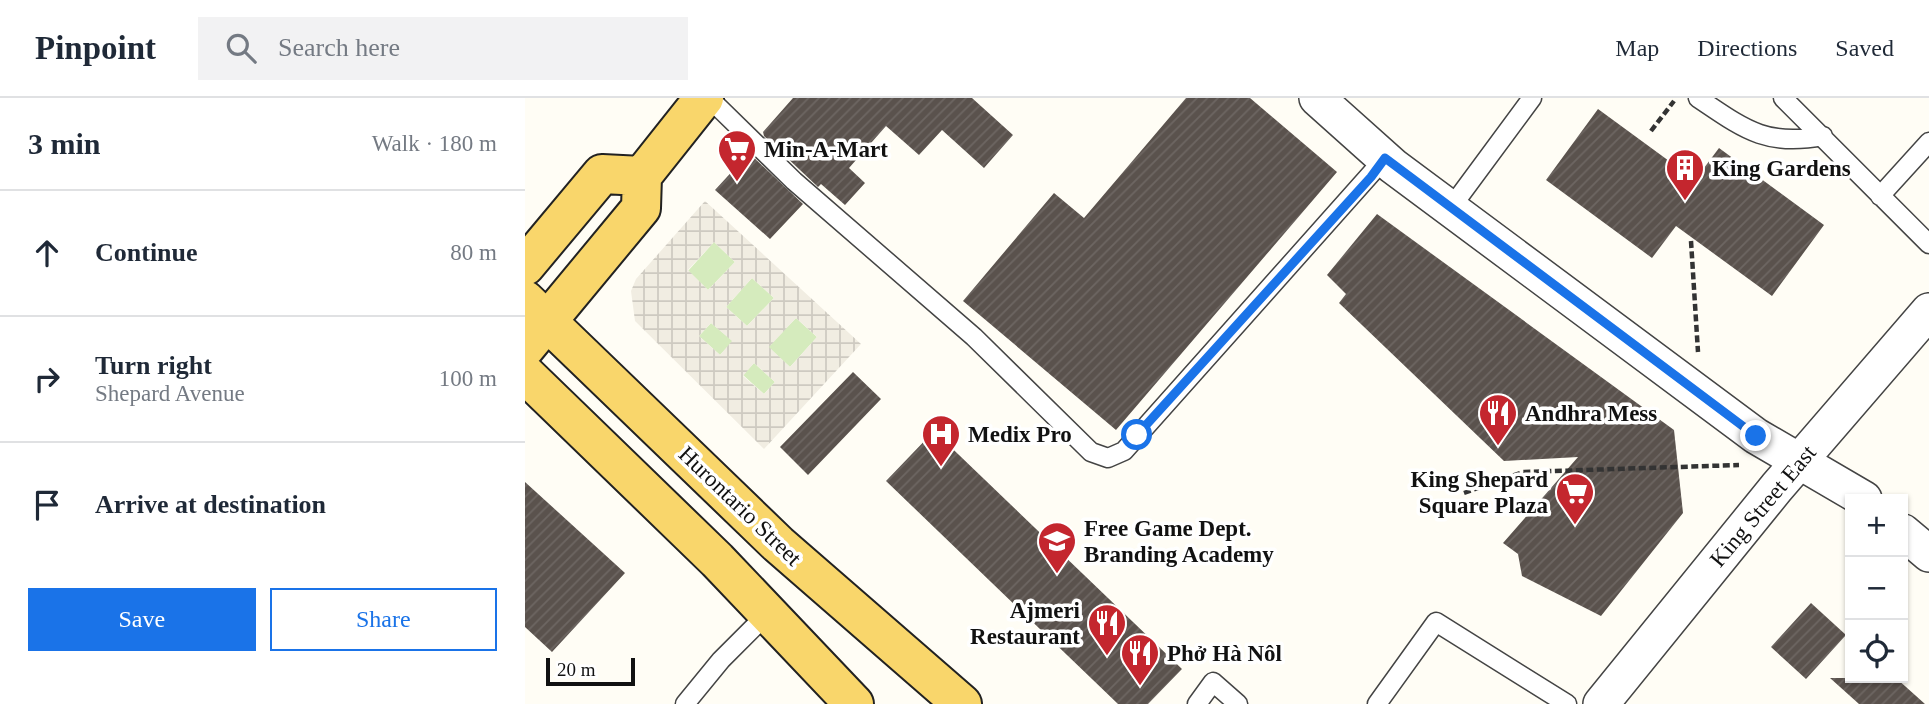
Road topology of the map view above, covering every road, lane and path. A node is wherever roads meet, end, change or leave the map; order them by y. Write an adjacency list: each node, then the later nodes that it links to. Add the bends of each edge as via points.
1 (707, 98): 10 (lane, via 794,181 974,337 1091,452 1108,458 1124,451); 11 (main road)
2 (1317, 98): 10 (street)
3 (1532, 98): 13 (lane)
4 (1677, 98): 7 (path)
5 (1698, 98): 8 (lane, via 1739,126 1765,137 1794,141)
6 (1783, 98): 8 (lane)
7 (1651, 131)
8 (1823, 136): 12 (lane)
9 (1929, 142): 12 (lane)
10 (1385, 158): 13 (street)
11 (642, 176): 16 (main road, via 602,174); 18 (main road, via 641,208)
12 (1880, 196): 15 (lane)
13 (1450, 209): 21 (street, via 1756,436)
14 (1691, 241): 19 (path)
15 (1929, 244)
16 (525, 266)
17 (1929, 311): 21 (street, King Street East)
18 (532, 323): 30 (main road, Hurontario Street)
19 (1699, 364)
20 (525, 374): 27 (main road)
21 (1800, 461): 24 (street); 35 (street, King Street East)
22 (1751, 465): 23 (path, via 1523,472)
23 (1464, 493)
24 (1856, 494)
25 (1908, 536): 26 (street)
26 (1929, 554)
27 (768, 613): 28 (lane); 29 (main road)
28 (683, 702)
29 (854, 704)
30 (962, 704)
31 (1197, 704): 32 (lane, via 1213,682)
32 (1238, 704)
33 (1377, 704): 34 (lane, via 1436,622)
34 (1567, 704)
35 (1601, 704)

